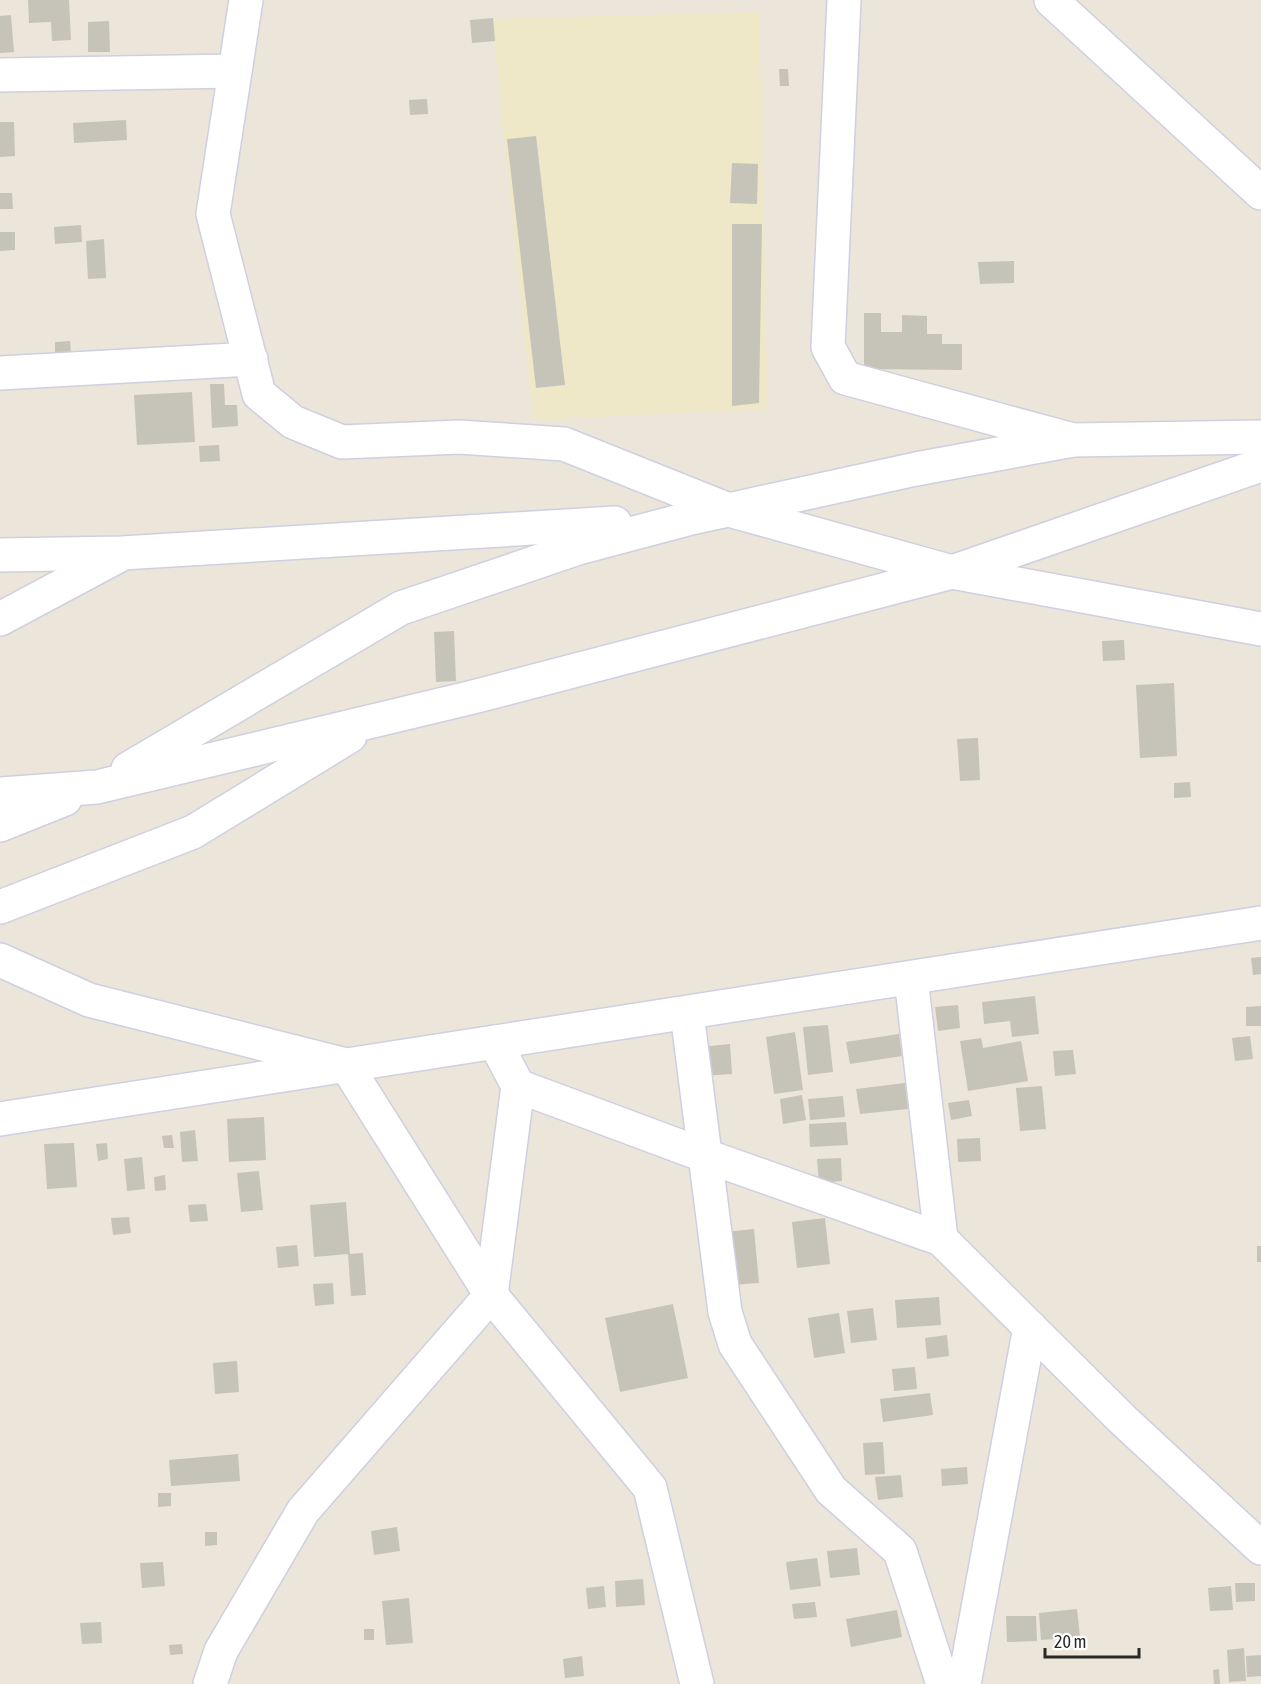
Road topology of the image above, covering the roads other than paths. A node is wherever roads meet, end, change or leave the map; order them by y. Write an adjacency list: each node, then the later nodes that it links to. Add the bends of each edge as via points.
1 (246, 0): 4 (street)
2 (844, 0): 11 (street, via 828,347 845,378)
3 (1051, 0): 6 (street)
4 (235, 71): 5 (street); 7 (street, via 213,214)
5 (0, 75)
6 (1261, 193)
7 (251, 359): 8 (street); 13 (street, via 259,394 293,422 342,442 459,437 564,444)
8 (0, 373)
9 (1261, 424): 10 (street)
10 (1246, 437): 11 (street)
11 (1073, 441): 13 (street, via 916,469)
12 (1261, 465): 17 (street)
13 (729, 510): 14 (street); 17 (street)
14 (687, 519): 15 (street); 21 (street, via 578,548 401,608)
15 (122, 553): 16 (street); 18 (street)
16 (0, 555)
17 (952, 572): 19 (street); 20 (street)
18 (0, 619)
19 (1261, 629)
20 (378, 720): 21 (street); 24 (street, via 193,832)
21 (97, 787): 22 (street); 23 (street)
22 (0, 794)
23 (0, 825)
24 (0, 907)
25 (1261, 923): 27 (street)
26 (0, 960): 30 (street, via 89,1000)
27 (911, 978): 28 (street); 34 (street)
28 (687, 1012): 29 (street); 33 (street)
29 (495, 1042): 30 (street); 31 (street)
30 (346, 1065): 32 (street); 35 (street)
31 (518, 1086): 33 (street); 35 (street)
32 (0, 1119)
33 (706, 1156): 34 (street); 40 (street, via 725,1312 735,1344 831,1490 900,1551)
34 (941, 1239): 36 (street)
35 (490, 1295): 38 (street, via 303,1511 221,1651); 39 (street, via 650,1488)
36 (1030, 1328): 37 (street); 41 (street)
37 (1261, 1548)
38 (210, 1684)
39 (697, 1684)
40 (943, 1684)
41 (964, 1684)

